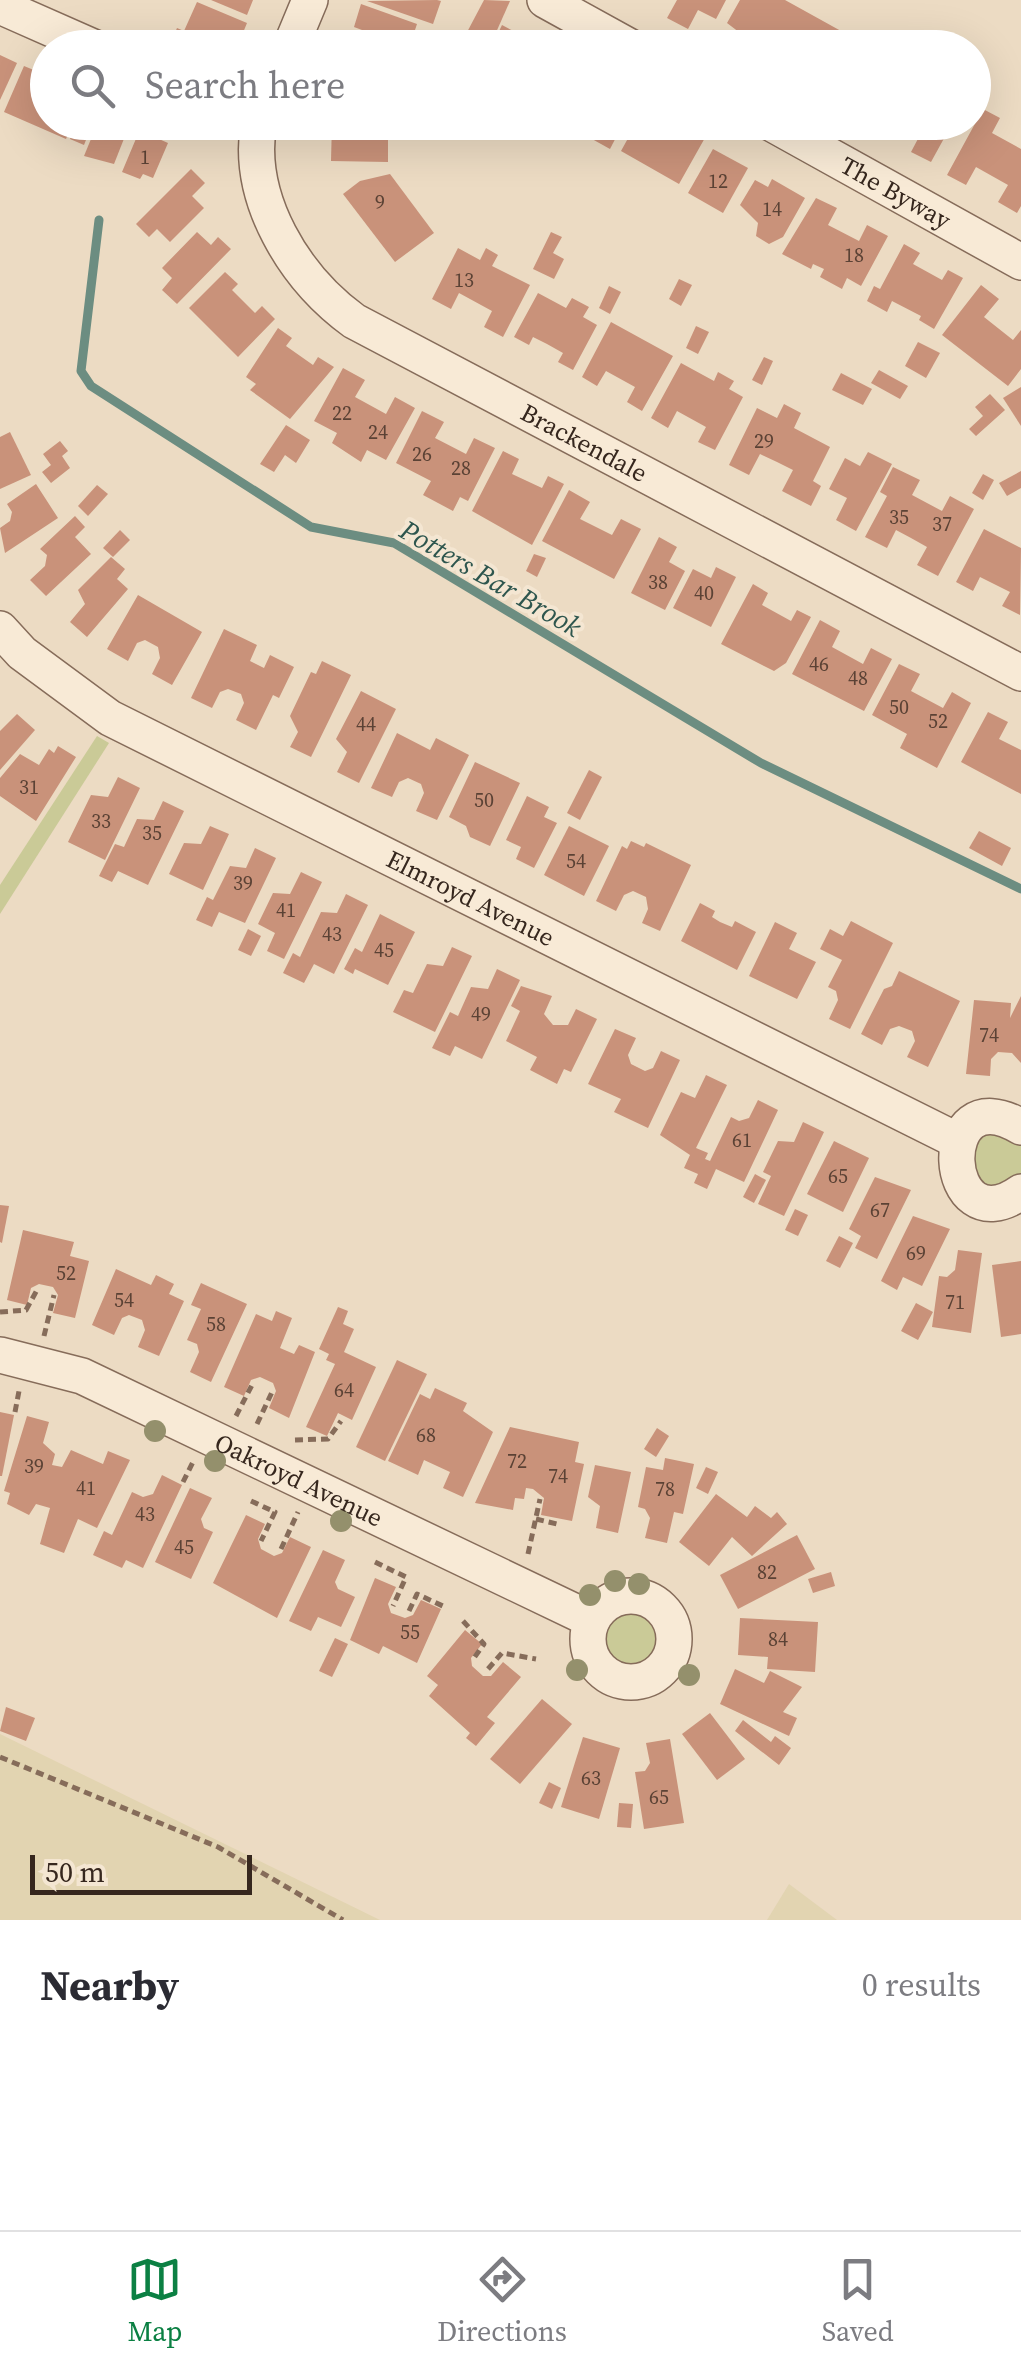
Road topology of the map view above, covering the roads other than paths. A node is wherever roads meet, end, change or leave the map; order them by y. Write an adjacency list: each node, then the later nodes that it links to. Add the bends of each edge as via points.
1 (310, 0): 5 (street)
2 (545, 0): 6 (street)
3 (0, 6): 4 (street)
4 (54, 30)
5 (298, 30)
6 (599, 30)
7 (260, 140): 11 (street, Brackendale, via 260,166 297,268 320,297 354,322)
8 (801, 140): 9 (street, The Byway)
9 (1021, 262)
10 (0, 629): 13 (street, Elmroyd Avenue, via 110,718)
11 (1021, 673)
12 (1021, 1127): 13 (street, via 992,1118)
13 (958, 1140): 14 (street, via 954,1167 966,1190 990,1201)
14 (1021, 1192)
15 (0, 1354): 16 (street, Oakroyd Avenue, via 88,1378)
16 (592, 1620)

